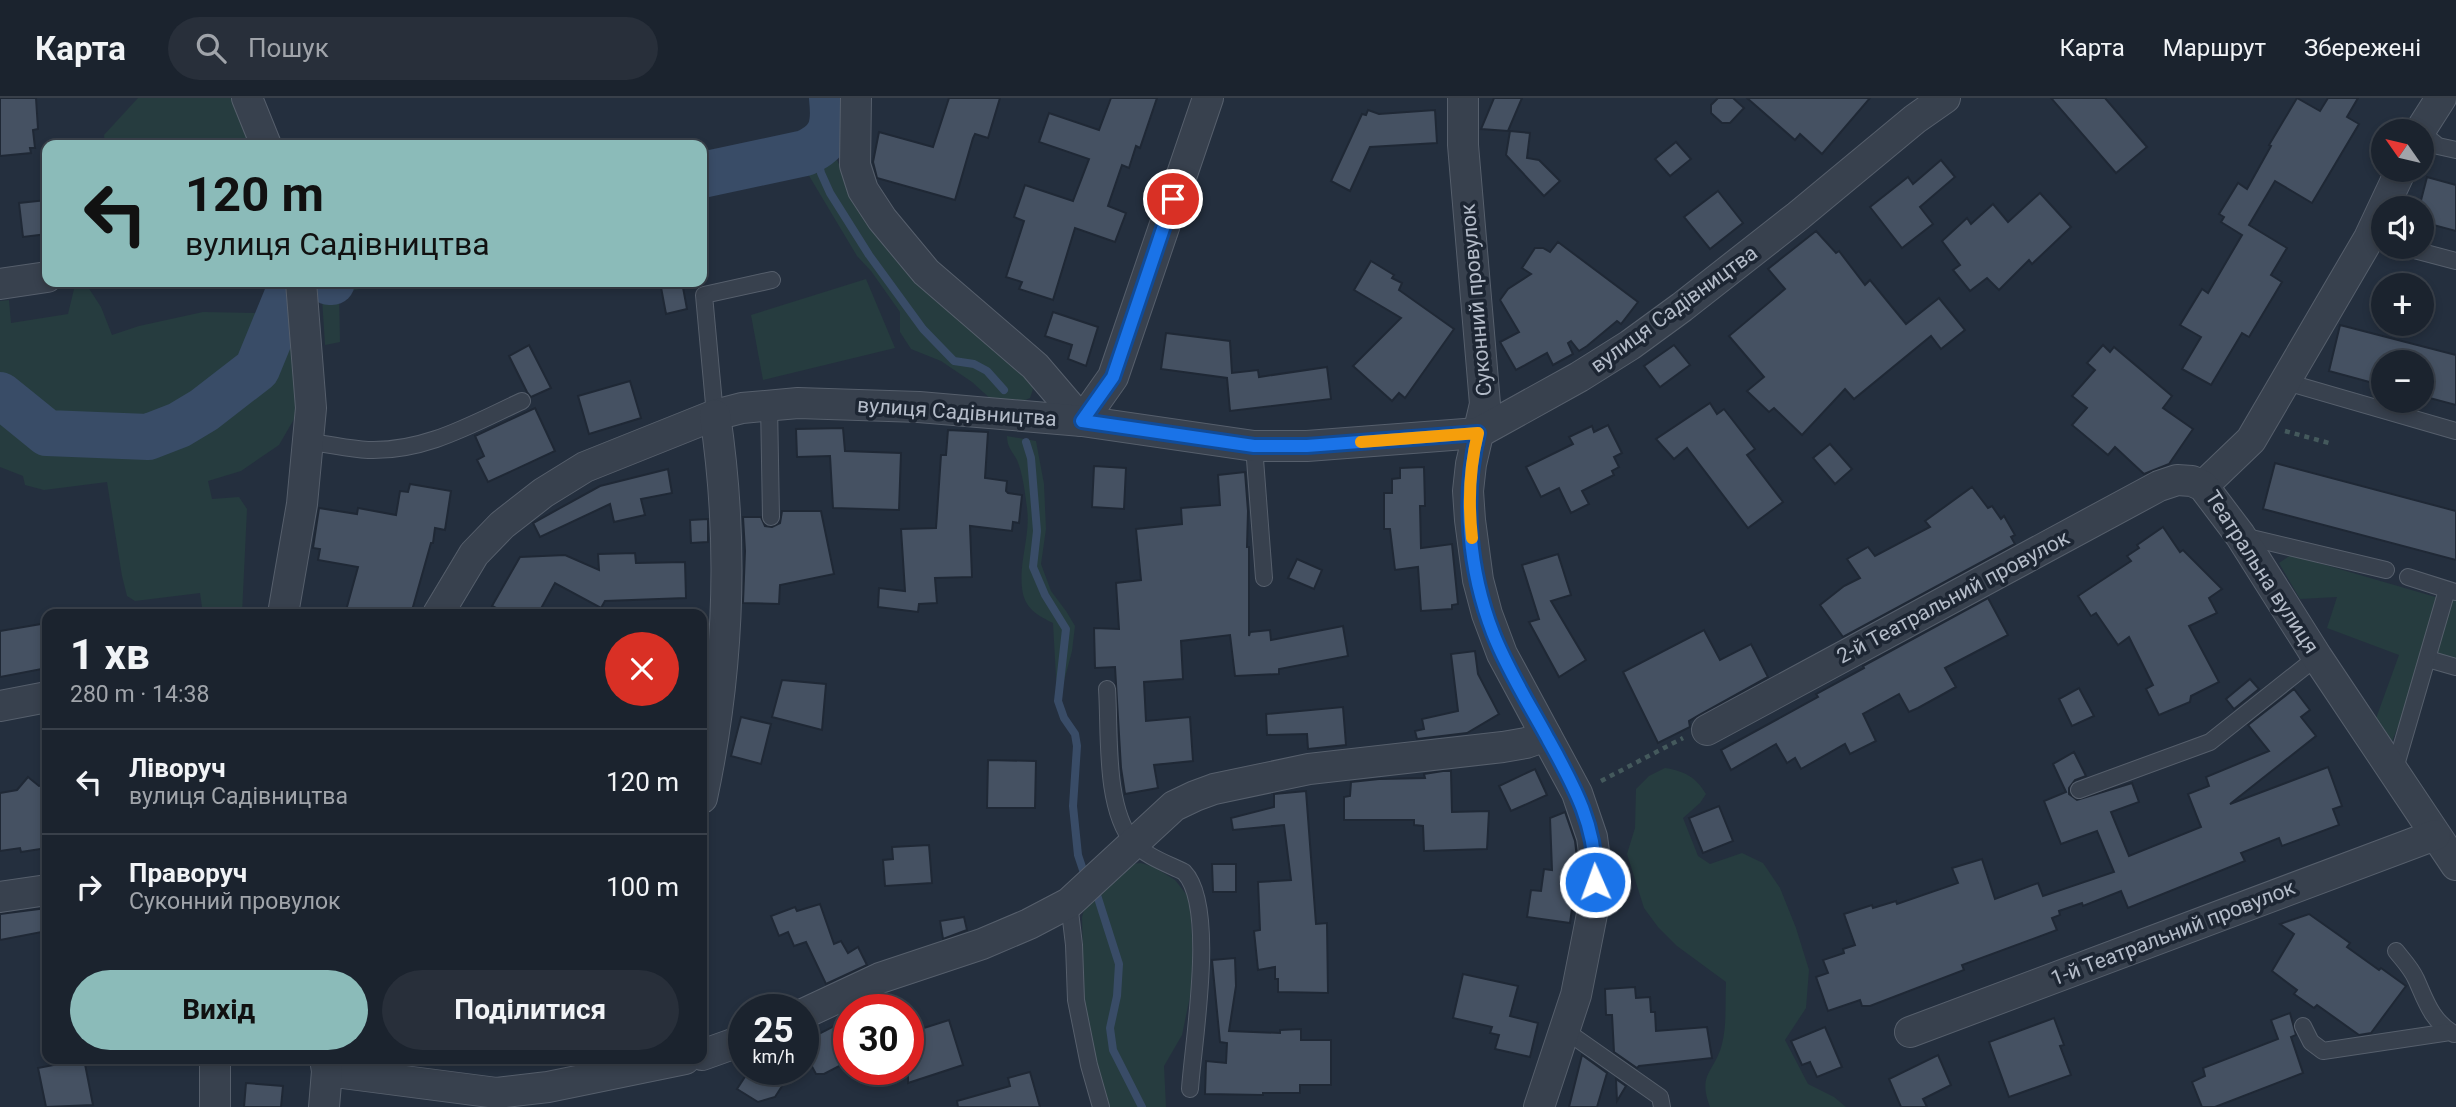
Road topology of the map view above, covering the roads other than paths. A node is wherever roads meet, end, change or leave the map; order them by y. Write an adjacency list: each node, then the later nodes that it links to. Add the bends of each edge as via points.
1 (247, 98): 8 (street)
2 (856, 98): 24 (street, via 855,164 863,190 876,209 926,272 1035,366)
3 (1208, 98): 24 (street, via 1113,377)
4 (1462, 98): 26 (street, Суконний провулок, via 1485,404)
5 (1945, 98): 26 (street, вулиця Садівництва, via 1630,345)
6 (2441, 98): 7 (street)
7 (2429, 119)
8 (264, 140)
9 (2434, 143): 10 (lane)
10 (2456, 150)
11 (2371, 248): 20 (street, Театральна вулиця)
12 (2434, 255): 13 (lane)
13 (2456, 261)
14 (42, 278): 16 (street)
15 (772, 280): 19 (lane)
16 (0, 284)
17 (301, 287): 27 (street, via 310,374)
18 (703, 287): 23 (lane)
19 (707, 287)
20 (2286, 382): 25 (lane); 29 (street, Театральна вулиця, via 2251,440)
21 (522, 401): 27 (lane, via 443,438 408,448 370,450)
22 (769, 404): 23 (street, вулиця Садівництва); 24 (street, вулиця Садівництва, via 919,407); 30 (lane)
23 (715, 415): 37 (street, вулиця Садівництва, via 585,467 543,493 474,554); 46 (street, via 723,471 727,603 723,667)
24 (1082, 421): 28 (street, вулиця Садівництва)
25 (2456, 432)
26 (1478, 433): 28 (street, вулиця Садівництва); 45 (street, Суконний провулок, via 1468,491 1478,580 1493,634)
27 (309, 442): 36 (street)
28 (1254, 446): 34 (lane)
29 (2203, 486): 31 (street, Театральна вулиця); 44 (street, 2-й Театральний провулок, via 2177,480 2160,486)
30 (771, 517)
31 (2240, 535): 32 (lane); 38 (street, Театральна вулиця)
32 (2386, 570)
33 (2408, 577): 35 (lane)
34 (1264, 578)
35 (2452, 591): 39 (lane)
36 (284, 609)
37 (441, 609)
38 (2317, 657): 47 (street, Театральна вулиця); 48 (lane, via 2210,742)
39 (2428, 659): 40 (lane); 47 (lane)
40 (2456, 667)
41 (1107, 689): 50 (lane, via 1114,796)
42 (42, 698): 43 (street)
43 (0, 706)
44 (1707, 730)
45 (1546, 736): 50 (street, via 1503,747 1309,769 1214,789 1174,806); 58 (street, Суконний провулок, via 1577,793 1592,837 1596,867 1583,962)
46 (707, 766)
47 (2394, 773): 49 (street, Театральна вулиця)
48 (2079, 790)
49 (2435, 835): 51 (street, Театральна вулиця); 59 (street, 1-й Театральний провулок)
50 (1134, 843): 54 (street); 66 (lane, via 1184,872 1197,901 1200,984)
51 (2456, 865)
52 (42, 891): 53 (street)
53 (0, 897)
54 (1069, 903): 56 (street, via 982,944 880,978); 70 (lane, via 1076,1000)
55 (2396, 951): 60 (lane, via 2416,978 2432,1015)
56 (819, 1007)
57 (2303, 1026): 60 (lane, via 2311,1042 2323,1051)
58 (1566, 1031): 71 (street, Суконний провулок); 72 (lane, via 1660,1097)
59 (1910, 1032)
60 (2453, 1034)
61 (728, 1046): 62 (street)
62 (707, 1053)
63 (215, 1064): 68 (street)
64 (661, 1064): 67 (street)
65 (326, 1065): 67 (street); 69 (street)
66 (1191, 1088)
67 (497, 1100)
68 (215, 1107)
69 (324, 1107)
70 (1101, 1107)
71 (1539, 1107)
72 (1662, 1107)

